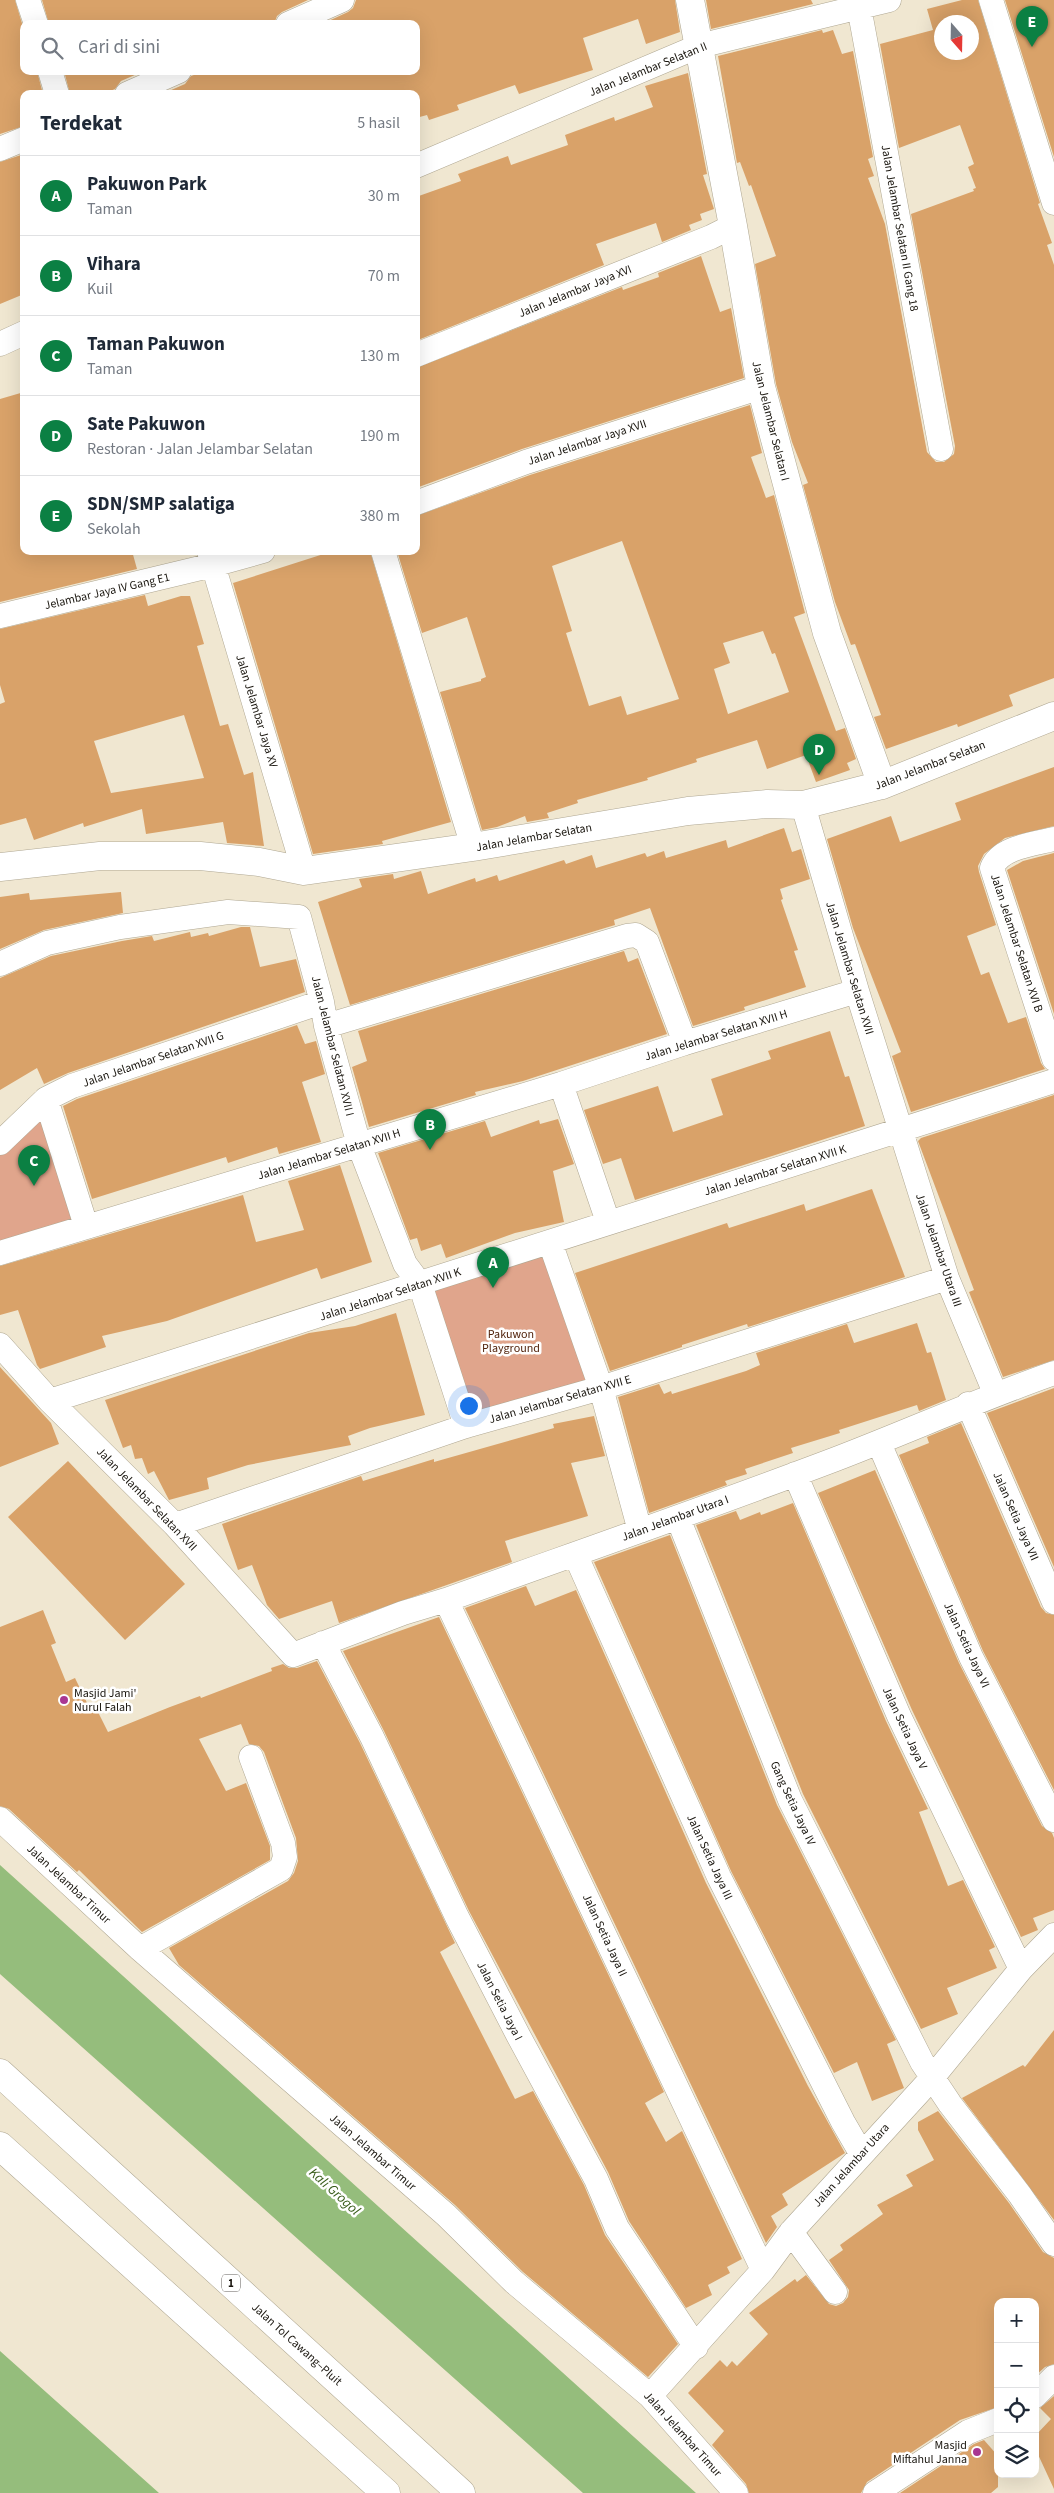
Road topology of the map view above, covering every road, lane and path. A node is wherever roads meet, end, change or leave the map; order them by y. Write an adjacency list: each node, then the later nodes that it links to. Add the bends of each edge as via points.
1 (28, 0): 7 (street)
2 (342, 0): 8 (street)
3 (690, 0): 9 (main road, Jalan Jelambar Selatan I)
4 (889, 0): 6 (street, Jalan Jelambar Selatan II)
5 (991, 0): 17 (street)
6 (859, 8): 9 (street, Jalan Jelambar Selatan II); 23 (street, Jalan Jelambar Selatan II Gang 18)
7 (35, 20)
8 (297, 20)
9 (699, 46): 16 (street, Jalan Jelambar Selatan II); 18 (main road, Jalan Jelambar Selatan I)
10 (51, 75): 12 (street)
11 (169, 75): 13 (street)
12 (56, 90)
13 (136, 90)
14 (20, 141): 15 (street)
15 (0, 149)
16 (420, 164)
17 (1054, 203)
18 (733, 226): 21 (street, Jalan Jelambar Jaya XVI); 22 (main road, Jalan Jelambar Selatan I)
19 (20, 335): 20 (street)
20 (0, 344)
21 (420, 353)
22 (761, 388): 24 (street, Jalan Jelambar Jaya XVII, via 526,462); 30 (main road, Jalan Jelambar Selatan I, via 827,633)
23 (941, 449)
24 (420, 502)
25 (233, 555): 27 (street)
26 (384, 555): 33 (street)
27 (211, 558): 28 (street, Jelambar Jaya IV Gang E1); 35 (street, Jalan Jelambar Jaya XV)
28 (0, 616)
29 (1054, 716): 30 (main road, Jalan Jelambar Selatan)
30 (882, 785): 31 (main road, Jalan Jelambar Selatan)
31 (803, 805): 33 (main road, Jalan Jelambar Selatan, via 767,804 688,811); 37 (street, Jalan Jelambar Selatan XVII)
32 (1054, 839): 41 (street, Jalan Jelambar Selatan XVI B, via 1003,854 992,868)
33 (474, 847): 35 (main road, Jalan Jelambar Selatan)
34 (0, 867): 35 (main road, Jalan Jelambar Selatan, via 100,856 191,856 259,862)
35 (304, 871)
36 (0, 964): 38 (street, Jalan Jelambar Selatan XVII I, via 47,943 120,927 228,912 298,917)
37 (857, 991): 40 (street, Jalan Jelambar Selatan XVII H); 45 (street, Jalan Jelambar Selatan XVII)
38 (322, 1002): 39 (street, Jalan Jelambar Selatan XVII I); 44 (street, Jalan Jelambar Selatan XVII G, via 72,1086)
39 (326, 1026): 40 (street, via 627,936 636,936 647,942); 47 (street, Jalan Jelambar Selatan XVII I)
40 (685, 1043): 43 (street, Jalan Jelambar Selatan XVII H)
41 (1054, 1059)
42 (1054, 1081): 45 (street, Jalan Jelambar Selatan XVII K)
43 (561, 1084): 47 (street, Jalan Jelambar Selatan XVII H); 48 (street)
44 (46, 1099): 46 (street, Jalan Jelambar Selatan XVII G); 49 (street)
45 (900, 1132): 48 (street, Jalan Jelambar Selatan XVII K); 52 (street, Jalan Jelambar Utara III)
46 (0, 1143)
47 (359, 1145): 49 (street, Jalan Jelambar Selatan XVII H); 53 (street, Jalan Jelambar Selatan XVII I, via 405,1264)
48 (608, 1222): 50 (street, Jalan Jelambar Selatan XVII K)
49 (86, 1226): 51 (street, Jalan Jelambar Selatan XVII H)
50 (550, 1242): 53 (street, Jalan Jelambar Selatan XVII K); 56 (street)
51 (0, 1253)
52 (947, 1278): 56 (street, Jalan Jelambar Selatan XVII E); 57 (street, Jalan Jelambar Utara III)
53 (420, 1284): 58 (street, Jalan Jelambar Selatan XVII K); 60 (street, Jalan Jelambar Selatan XVII I)
54 (0, 1345): 58 (street, Jalan Jelambar Selatan XVII)
55 (1054, 1373): 57 (street, Jalan Jelambar Utara I)
56 (601, 1388): 60 (street, Jalan Jelambar Selatan XVII E); 65 (street)
57 (995, 1394): 59 (street, Jalan Jelambar Utara I)
58 (50, 1401): 64 (street, Jalan Jelambar Selatan XVII)
59 (968, 1404): 61 (street, Jalan Jelambar Utara I); 68 (street, Jalan Setia Jaya VII)
60 (466, 1426): 64 (street, Jalan Jelambar Selatan XVII E)
61 (879, 1442): 62 (street, Jalan Jelambar Utara I); 73 (street, Jalan Setia Jaya VI, via 971,1658)
62 (798, 1479): 63 (street, Jalan Jelambar Utara I); 76 (street, Jalan Setia Jaya V, via 898,1716)
63 (678, 1518): 65 (street, Jalan Jelambar Utara I); 78 (street, Gang Setia Jaya IV, via 790,1800)
64 (174, 1525): 70 (street, Jalan Jelambar Selatan XVII)
65 (640, 1531): 66 (street, Jalan Jelambar Utara I)
66 (575, 1554): 67 (street, Jalan Jelambar Utara I); 80 (street, Jalan Setia Jaya III, via 718,1876)
67 (446, 1600): 69 (street, Jalan Jelambar Utara I); 83 (street, Jalan Setia Jaya II)
68 (1054, 1602)
69 (323, 1643): 70 (street, Jalan Jelambar Utara I); 85 (street, Jalan Setia Jaya I, via 372,1737 457,1917 596,2179 617,2228)
70 (293, 1655)
71 (251, 1757): 75 (street, via 283,1843 285,1857 281,1869)
72 (0, 1820): 75 (street, Jalan Jelambar Timur)
73 (1054, 1820)
74 (1054, 1936): 76 (street, Jalan Jelambar Utara)
75 (140, 1949): 88 (street, Jalan Jelambar Timur, via 446,2215 514,2282)
76 (1021, 1969): 78 (street, Jalan Jelambar Utara)
77 (0, 2073): 93 (main road, Jalan Tol Cawang–Pluit / 1)
78 (932, 2078): 80 (street, Jalan Jelambar Utara); 82 (street, Gang Setia Jaya IV)
79 (0, 2146): 90 (main road)
80 (862, 2153): 81 (street, Jalan Jelambar Utara)
81 (792, 2232): 83 (street, Jalan Jelambar Utara); 84 (street)
82 (1054, 2244)
83 (763, 2270): 85 (street, Jalan Jelambar Utara)
84 (836, 2292)
85 (696, 2347): 88 (street, Jalan Jelambar Utara)
86 (1054, 2377): 87 (street)
87 (1039, 2392)
88 (650, 2396): 94 (street, Jalan Jelambar Timur)
89 (994, 2422): 95 (street, via 968,2432)
90 (349, 2460): 91 (main road); 92 (main road)
91 (378, 2493)
92 (386, 2493)
93 (461, 2493)
94 (736, 2493)
95 (875, 2493)

